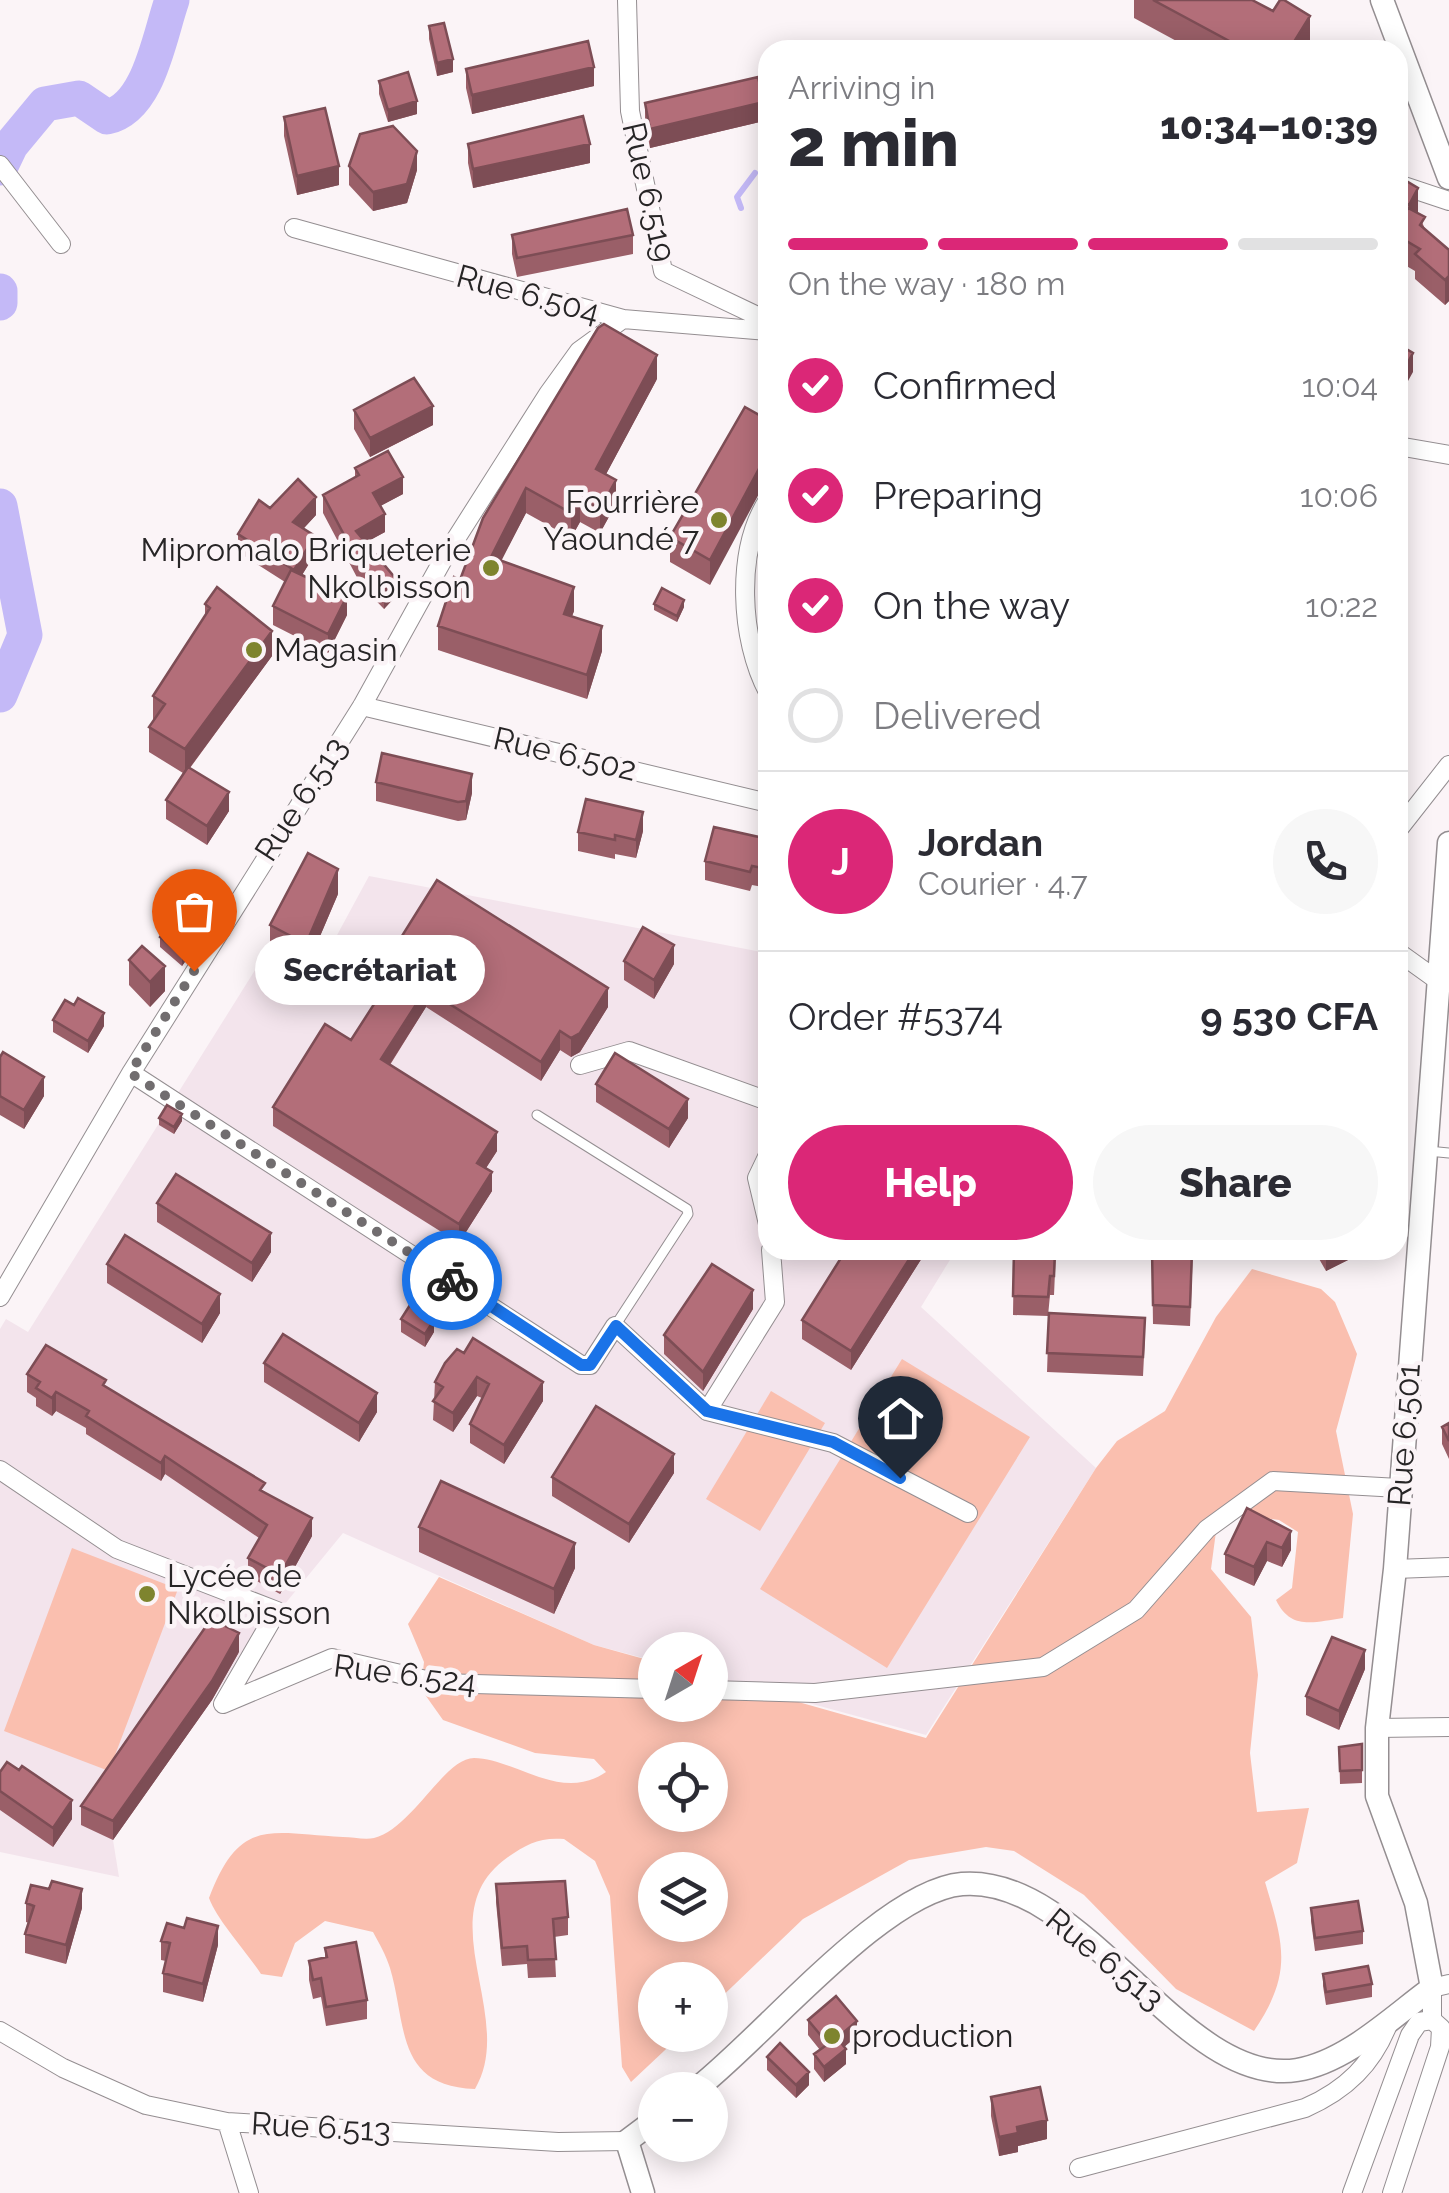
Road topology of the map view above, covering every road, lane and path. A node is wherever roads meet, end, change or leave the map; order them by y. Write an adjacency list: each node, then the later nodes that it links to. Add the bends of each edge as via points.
1 (628, 0): 11 (street, Rue 6.519, via 630,112 663,271)
2 (1382, 0): 3 (street)
3 (1397, 40)
4 (1408, 69): 6 (street)
5 (0, 165): 10 (street)
6 (1449, 178)
7 (1408, 187): 8 (street)
8 (1449, 201)
9 (294, 228): 12 (street, Rue 6.504)
10 (61, 244)
11 (758, 316)
12 (623, 319): 13 (street, Rue 6.504); 18 (street, Rue 6.513, via 579,351 548,394)
13 (758, 330)
14 (1408, 448): 15 (street)
15 (1449, 455)
16 (758, 532): 17 (street, via 748,566 748,640)
17 (758, 666)
18 (362, 706): 20 (street, Rue 6.502); 26 (street, Rue 6.513)
19 (1449, 765): 21 (street)
20 (758, 801)
21 (1408, 817)
22 (1449, 843): 24 (street, Rue 6.501)
23 (1408, 957): 24 (street)
24 (1443, 974): 29 (street, Rue 6.501)
25 (580, 1065): 27 (street, via 629,1051)
26 (130, 1073): 31 (street, Rue 6.513); 32 (street, via 581,1365 590,1365)
27 (758, 1097)
28 (537, 1115): 32 (lane, via 688,1214)
29 (1437, 1152): 35 (street, Rue 6.501)
30 (773, 1260): 33 (street, via 775,1302)
31 (0, 1297)
32 (616, 1326): 33 (street)
33 (707, 1411): 36 (street, via 833,1442)
34 (0, 1470): 39 (street, Rue 6.524, via 117,1548 277,1612 223,1704 332,1658 438,1683)
35 (1400, 1488): 38 (street, Rue 6.501); 40 (street, via 1273,1481 1206,1529 1136,1610 1043,1668 815,1693)
36 (968, 1514)
37 (1449, 1567): 38 (street)
38 (1395, 1569): 42 (street, Rue 6.501)
39 (638, 1689)
40 (728, 1691)
41 (1449, 1727): 42 (street)
42 (1377, 1728): 43 (street, Rue 6.501, via 1377,1796)
43 (1440, 1986): 44 (street, Rue 6.501); 45 (street, Rue 6.513)
44 (1432, 2020): 54 (street, via 1419,2022 1410,2036); 55 (street, Rue 6.501, via 1441,2028 1440,2046)
45 (1389, 2021): 47 (street, Rue 6.513, via 1320,2062 1299,2070 1267,2068 1200,2039 1033,1901 962,1884 922,1898 848,1949); 51 (street, via 1370,2060 1333,2096)
46 (0, 2031): 48 (street, Rue 6.513, via 146,2105)
47 (715, 2072)
48 (227, 2122): 50 (street, Rue 6.513); 52 (street)
49 (638, 2133): 50 (street)
50 (627, 2141): 53 (street)
51 (1079, 2168)
52 (249, 2193)
53 (643, 2193)
54 (1352, 2193)
55 (1392, 2193)

